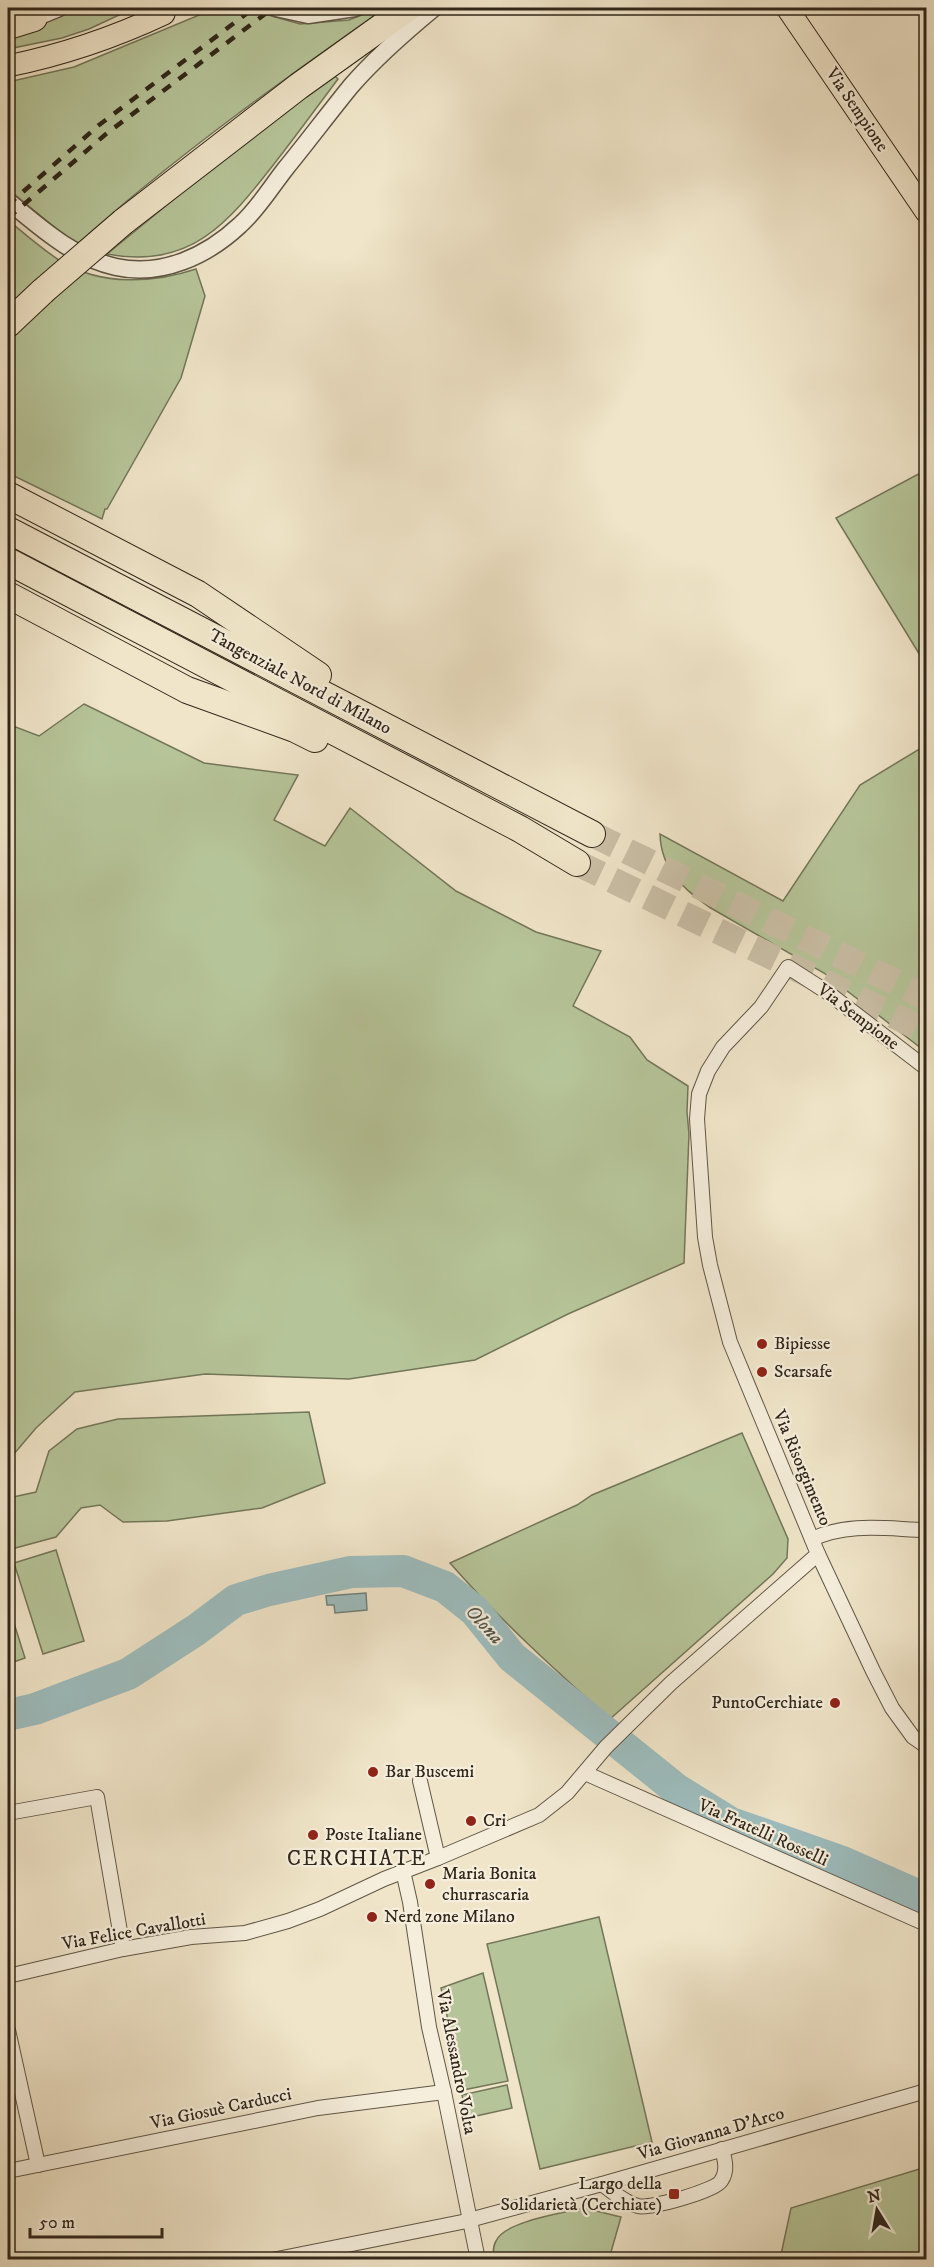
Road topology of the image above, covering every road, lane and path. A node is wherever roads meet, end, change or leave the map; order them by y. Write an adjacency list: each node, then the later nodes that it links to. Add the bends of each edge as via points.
1 (59, 8): 8 (street)
2 (276, 8): 3 (street, via 308,15)
3 (355, 8)
4 (408, 8): 13 (highway, bridge, via 299,86 123,222)
5 (434, 8): 11 (street, via 353,84 242,224 188,260 135,270 99,262 64,246)
6 (787, 8): 12 (main road, Via Sempione)
7 (164, 14): 10 (main road, via 81,48)
8 (34, 18): 9 (highway)
9 (8, 28)
10 (8, 66)
11 (8, 201)
12 (927, 212)
13 (8, 324)
14 (8, 495): 20 (highway, via 198,594 300,664 360,696)
15 (8, 530): 20 (highway, Tangenziale Nord di Milano)
16 (8, 561): 21 (highway, Tangenziale Nord di Milano)
17 (8, 595): 19 (highway)
18 (8, 610): 19 (highway)
19 (161, 677): 21 (highway, via 295,729 444,806)
20 (459, 765): 22 (highway, Tangenziale Nord di Milano)
21 (520, 829): 23 (highway, Tangenziale Nord di Milano)
22 (592, 834)
23 (577, 863)
24 (788, 968): 25 (street, Via Sempione, via 827,992); 27 (street, Via Risorgimento, via 708,1071 699,1094 697,1119 710,1265 730,1342)
25 (927, 1068)
26 (927, 1530): 27 (street, via 836,1529)
27 (812, 1539): 28 (street, Via Risorgimento)
28 (818, 1554): 29 (street, via 892,1708 913,1737); 30 (street, Via Risorgimento, via 638,1714)
29 (927, 1746)
30 (585, 1773): 33 (street, Via Risorgimento, via 539,1815); 35 (street, Via Fratelli Rosselli)
31 (420, 1781): 33 (street)
32 (8, 1813): 36 (street, via 97,1797)
33 (438, 1858): 34 (street, Via Felice Cavallotti)
34 (403, 1871): 36 (street, Via Felice Cavallotti, via 302,1917 245,1933 191,1936); 40 (street, Via Alessandro Volta)
35 (927, 1924)
36 (123, 1948): 37 (street, Via Felice Cavallotti)
37 (8, 1976)
38 (8, 2030): 42 (street)
39 (927, 2091): 41 (street, Via Giovanna D'Arco)
40 (444, 2092): 42 (street, Via Giosuè Carducci, via 318,2108); 45 (street, Via Alessandro Volta)
41 (722, 2149): 44 (street, Via Giovanna D'Arco); 44 (street, via 726,2166 721,2181 712,2188 680,2198 638,2206)
42 (38, 2165): 43 (street, Via Giosuè Carducci)
43 (8, 2171)
44 (602, 2184): 45 (street, Via Giovanna D'Arco)
45 (470, 2219): 46 (street, Via Giovanna D'Arco); 48 (street, Via Alessandro Volta)
46 (323, 2255): 47 (street, Via Giovanna D'Arco)
47 (272, 2259)
48 (478, 2259)

